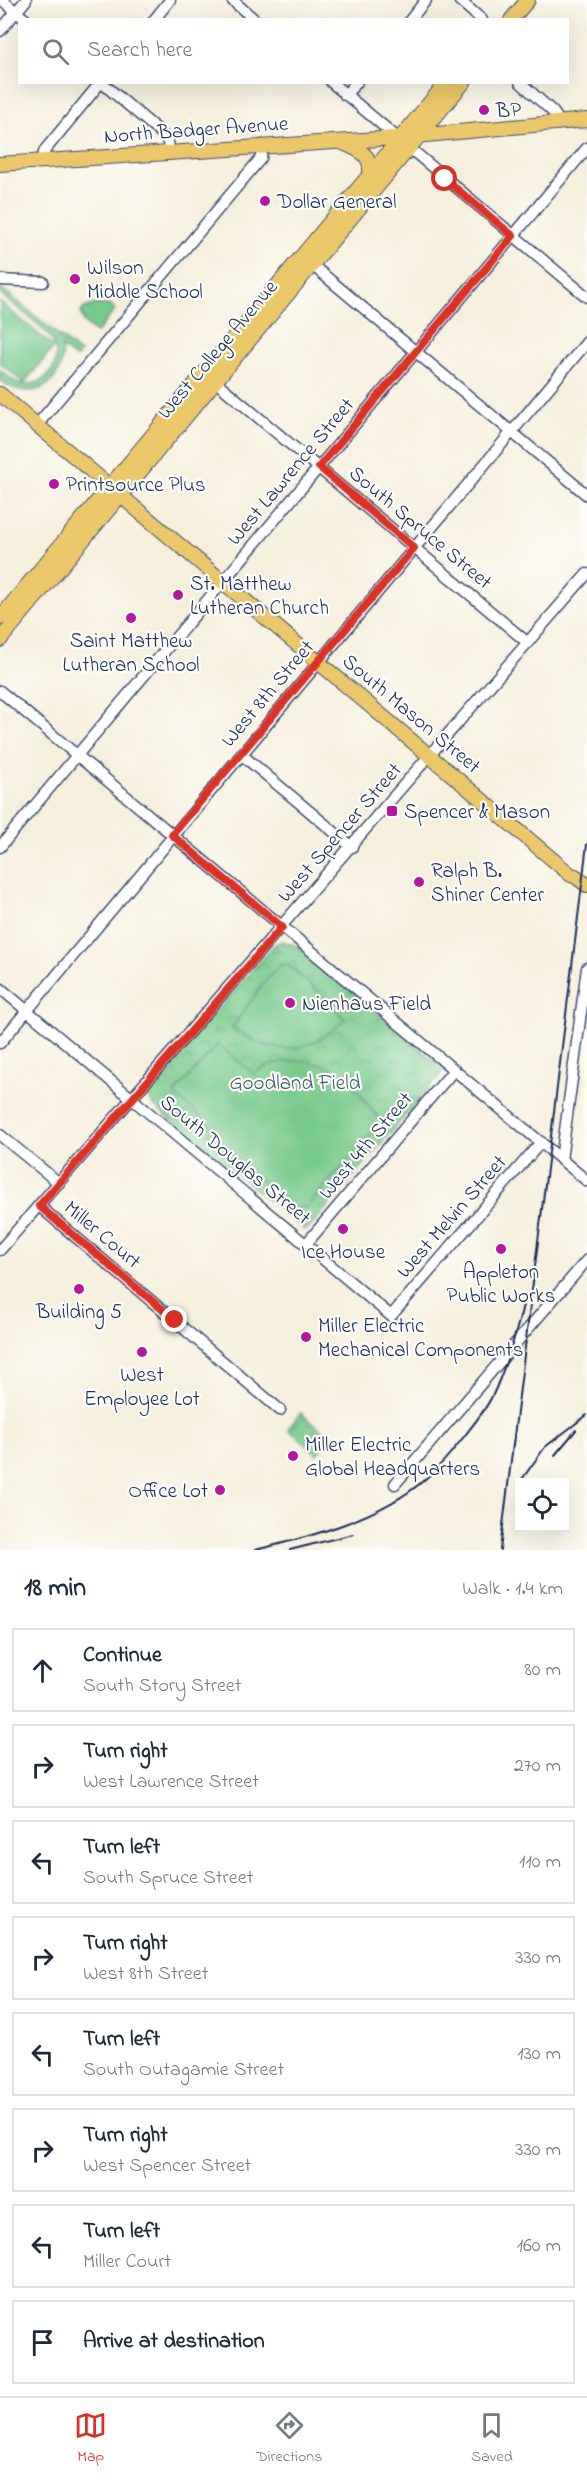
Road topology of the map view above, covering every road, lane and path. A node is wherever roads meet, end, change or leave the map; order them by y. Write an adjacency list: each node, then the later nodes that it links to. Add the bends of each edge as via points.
1 (2, 0): 8 (street)
2 (26, 0): 8 (street)
3 (170, 0): 10 (street)
4 (232, 0): 11 (street)
5 (426, 0): 12 (street)
6 (459, 0): 13 (street)
7 (528, 0): 14 (main road)
8 (16, 12): 9 (street); 15 (street)
9 (24, 18)
10 (156, 18)
11 (253, 18)
12 (412, 18)
13 (480, 18)
14 (513, 18)
15 (0, 31)
16 (100, 84): 32 (street, via 45,150)
17 (102, 84): 31 (street, via 168,141)
18 (332, 84): 23 (street)
19 (355, 84): 23 (street)
20 (445, 84): 28 (main road, West College Avenue)
21 (462, 84): 26 (main road, West College Avenue)
22 (522, 84): 25 (street)
23 (345, 95): 28 (street)
24 (587, 120): 25 (main road)
25 (560, 122): 26 (main road)
26 (421, 135): 28 (main road, West College Avenue)
27 (339, 141): 28 (main road, North Badger Avenue); 29 (main road, North Badger Avenue); 34 (main road, via 366,154)
28 (401, 141): 34 (main road, West College Avenue); 35 (street); 36 (main road, West College Avenue)
29 (262, 145): 31 (main road, North Badger Avenue); 44 (street, via 261,158)
30 (587, 148): 35 (street, West Lawrence Street)
31 (170, 152): 32 (main road, North Badger Avenue)
32 (41, 161): 33 (main road, North Badger Avenue)
33 (0, 164)
34 (370, 172): 36 (main road, West College Avenue)
35 (513, 236): 39 (street); 41 (street, West Lawrence Street)
36 (307, 261): 41 (street); 42 (main road, West College Avenue)
37 (0, 280): 38 (street)
38 (43, 282)
39 (587, 297)
40 (587, 342): 45 (street, West 8th Street)
41 (416, 351): 45 (street); 46 (street, West Lawrence Street)
42 (211, 377): 46 (street, South Spruce Street); 47 (main road, West College Avenue)
43 (0, 394): 44 (main road, South Mason Street)
44 (37, 425): 47 (main road, South Mason Street)
45 (512, 432): 48 (street); 49 (street, West 8th Street)
46 (319, 467): 49 (street, South Spruce Street); 51 (street, West Lawrence Street)
47 (115, 492): 51 (main road, South Mason Street); 52 (main road, West College Avenue); 53 (main road, West College Avenue)
48 (587, 495)
49 (414, 548): 54 (street, South Spruce Street); 55 (street, West 8th Street)
50 (587, 574): 54 (street, West Spencer Street)
51 (222, 582): 55 (main road, South Mason Street); 58 (street, West Lawrence Street)
52 (0, 618)
53 (0, 640)
54 (528, 644): 59 (street, West Spencer Street)
55 (318, 663): 57 (street, West 8th Street); 59 (main road, South Mason Street)
56 (0, 692): 58 (street)
57 (241, 754): 60 (street, West 8th Street); 62 (street)
58 (77, 755): 60 (street); 61 (street, West Lawrence Street)
59 (431, 756): 62 (street, West Spencer Street); 63 (main road, South Mason Street)
60 (172, 835): 66 (street); 69 (street, West 8th Street)
61 (0, 846)
62 (352, 847): 66 (street, West Spencer Street)
63 (571, 875): 64 (main road, South Mason Street); 65 (main road, South Mason Street, via 572,881)
64 (587, 885)
65 (587, 893)
66 (282, 927): 71 (street); 72 (street, West Spencer Street)
67 (587, 968): 75 (street)
68 (0, 988): 69 (street, South Douglas Street)
69 (27, 1010): 70 (street, West 8th Street); 72 (street, South Douglas Street)
70 (0, 1042)
71 (454, 1070): 74 (street); 79 (street, West 4th Street)
72 (134, 1098): 77 (street, West Spencer Street); 79 (street, South Douglas Street)
73 (0, 1135): 77 (street)
74 (541, 1142): 75 (street); 82 (street, West Melvin Street)
75 (561, 1160): 76 (street)
76 (587, 1181)
77 (59, 1183): 78 (street, West Spencer Street)
78 (39, 1206): 80 (street, West Spencer Street); 83 (street, Miller Court)
79 (306, 1244): 82 (street, South Douglas Street)
80 (0, 1251)
81 (587, 1260): 84 (street)
82 (391, 1316)
83 (280, 1410)
84 (395, 1484)

